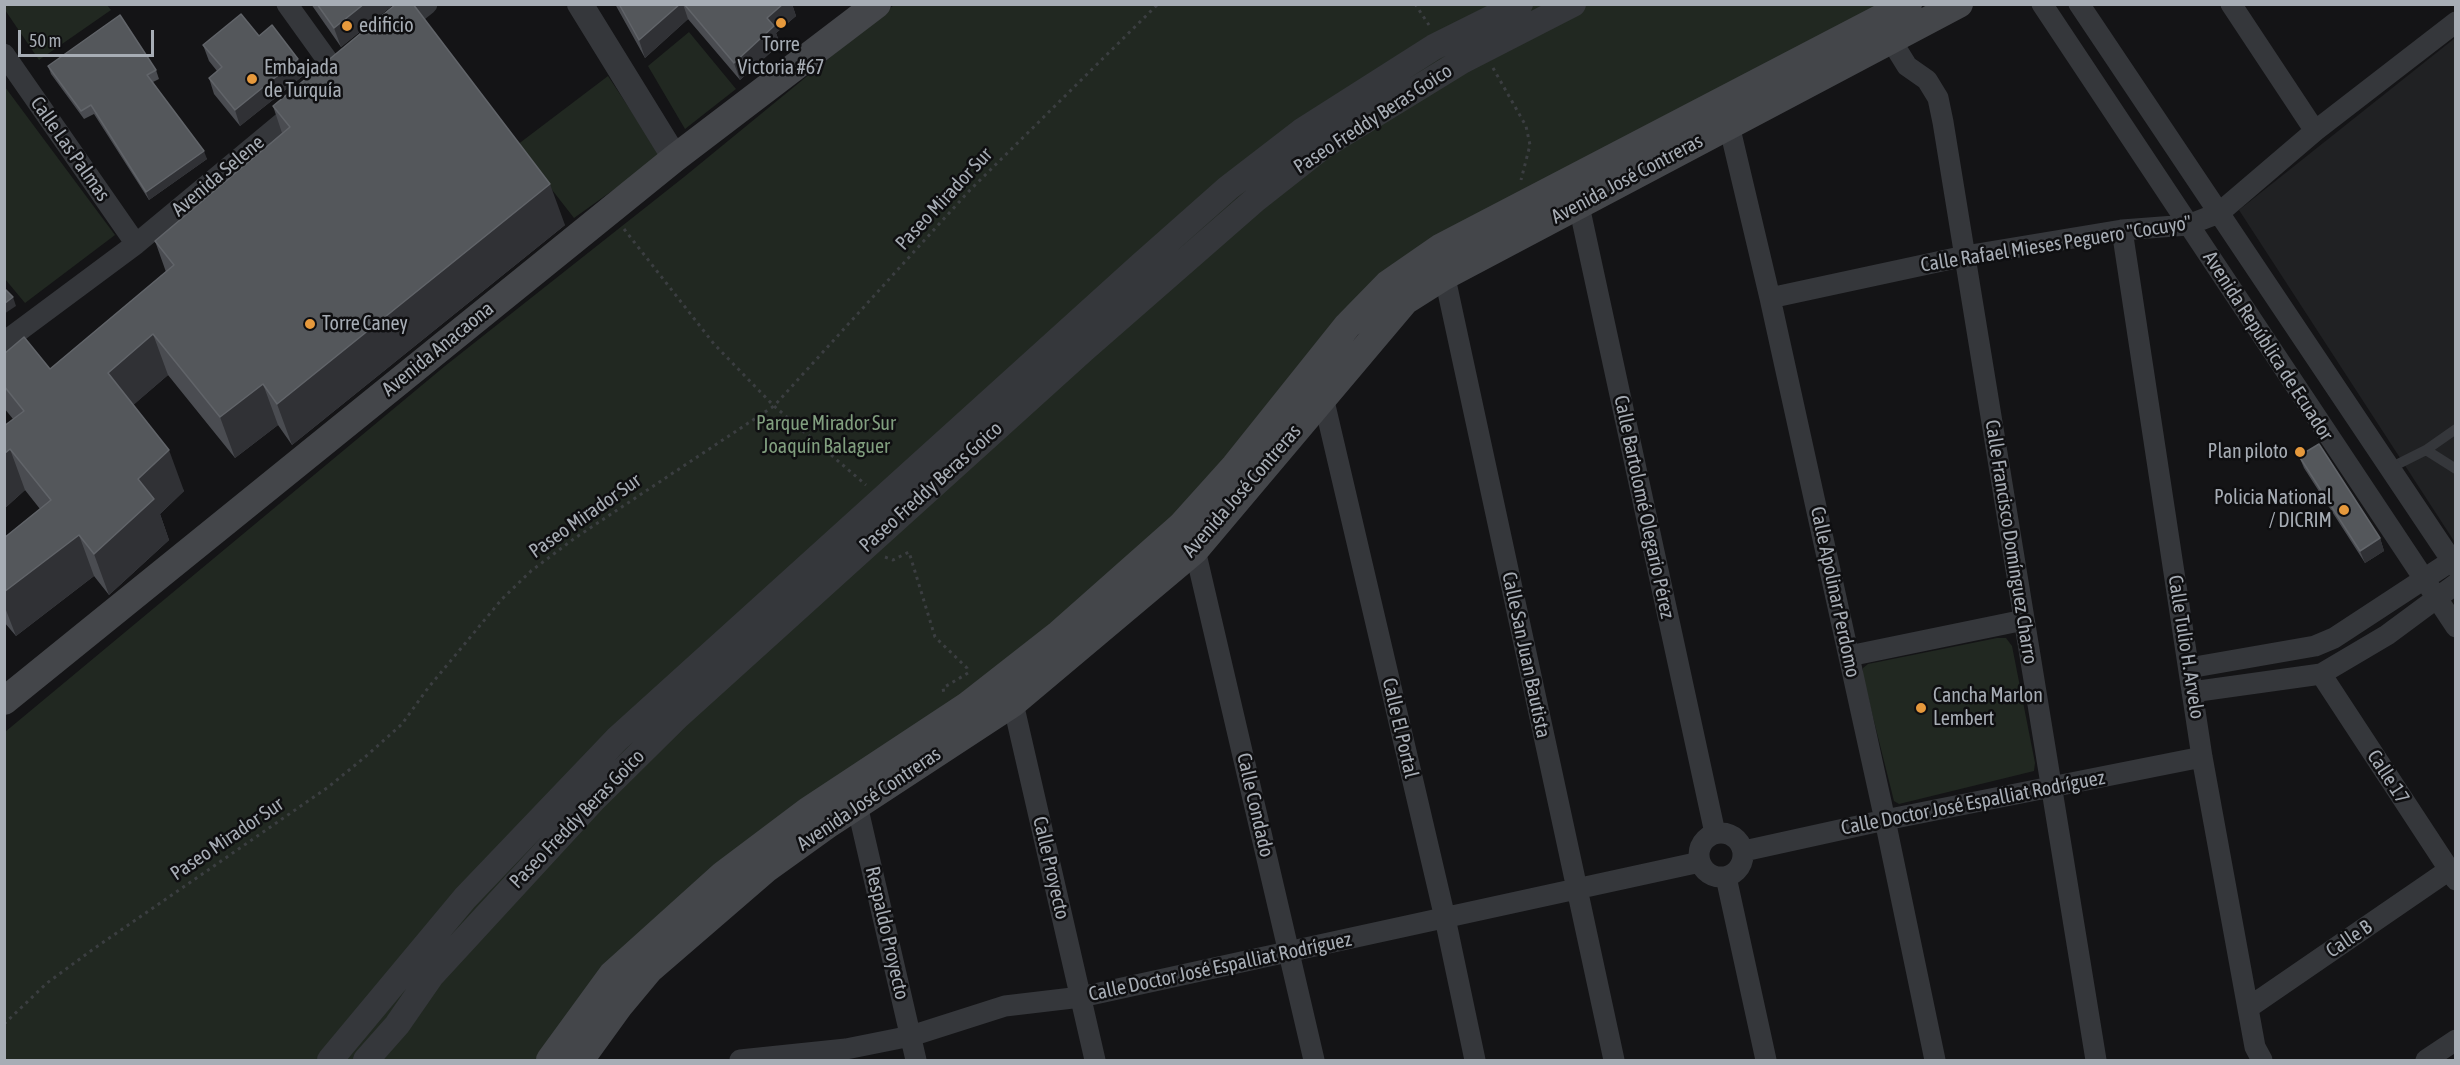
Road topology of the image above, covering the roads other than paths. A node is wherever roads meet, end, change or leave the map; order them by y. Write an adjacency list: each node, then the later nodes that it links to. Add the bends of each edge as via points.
1 (287, 4): 17 (street)
2 (427, 4): 13 (street)
3 (580, 4): 20 (street)
4 (877, 4): 20 (main road, Avenida Anacaona)
5 (1520, 4): 36 (street, Paseo Freddy Beras Goico, via 1434,47 1302,131 1237,181)
6 (1573, 4): 37 (street, Paseo Freddy Beras Goico, via 1482,51 1322,147 1083,350)
7 (1908, 4): 21 (main road, Avenida José Contreras)
8 (1959, 4): 14 (main road, Avenida José Contreras)
9 (2042, 4): 23 (street, Avenida República de Ecuador)
10 (2079, 4): 22 (street, Avenida República de Ecuador)
11 (2231, 5): 19 (street)
12 (2456, 22): 19 (street, Calle Rafael Mieses Peguero "Cocuyo")
13 (383, 40)
14 (1891, 40): 18 (main road, Avenida José Contreras); 27 (street, Calle Francisco Domínguez Charro, via 1908,66 1927,80 1938,98)
15 (4, 54): 25 (street, Calle Las Palmas)
16 (356, 61): 17 (street, Avenida Selene)
17 (338, 75): 25 (street, Avenida Selene)
18 (1729, 124): 21 (main road, Avenida José Contreras); 29 (street, Calle Apolinar Perdomo)
19 (2315, 131): 22 (street, Calle Rafael Mieses Peguero "Cocuyo")
20 (675, 158): 50 (main road, Avenida Anacaona)
21 (1576, 193): 26 (main road, Avenida José Contreras, via 1510,213); 28 (main road, Avenida José Contreras); 56 (street, Calle Bartolomé Olegario Pérez)
22 (2219, 213): 23 (street, Calle Rafael Mieses Peguero "Cocuyo"); 34 (street, Avenida República de Ecuador)
23 (2188, 225): 24 (street, Calle Rafael Mieses Peguero "Cocuyo"); 40 (street, Avenida República de Ecuador)
24 (2122, 230): 27 (street, Calle Rafael Mieses Peguero "Cocuyo"); 46 (street, Calle Tulio H. Arvelo)
25 (136, 244): 30 (street, Avenida Selene)
26 (1440, 248): 28 (street, Calle San Juan Bautista); 38 (main road, Avenida José Contreras, via 1388,284 1347,326 1235,466)
27 (1965, 256): 29 (street, Calle Rafael Mieses Peguero "Cocuyo"); 43 (street, Calle Francisco Domínguez Charro)
28 (1443, 277): 31 (main road, Avenida José Contreras, via 1406,302); 61 (street, Calle San Juan Bautista)
29 (1770, 298): 45 (street, Calle Apolinar Perdomo)
30 (4, 342)
31 (1323, 397): 38 (main road, Avenida José Contreras); 62 (street, Calle El Portal)
32 (2456, 429): 33 (lane)
33 (2426, 450): 34 (lane); 35 (lane)
34 (2390, 468): 39 (street, Avenida República de Ecuador)
35 (2456, 469)
36 (876, 496): 37 (street); 70 (street, Paseo Freddy Beras Goico, via 609,747 465,898)
37 (896, 519): 71 (street, Paseo Freddy Beras Goico, via 678,716 594,799 445,961)
38 (1188, 538): 48 (main road, Avenida José Contreras); 51 (main road, Avenida José Contreras); 63 (street, Calle Condado)
39 (2454, 562): 40 (street)
40 (2423, 580): 42 (street, Avenida República de Ecuador); 46 (street, via 2334,638 2315,646)
41 (2456, 584): 42 (street)
42 (2435, 598): 44 (street, Avenida República de Ecuador); 47 (street, via 2387,635)
43 (2024, 620): 45 (street); 53 (street, Calle Francisco Domínguez Charro)
44 (2456, 627)
45 (1849, 656): 55 (street, Calle Apolinar Perdomo)
46 (2189, 668): 49 (street, Calle Tulio H. Arvelo)
47 (2321, 674): 49 (street); 59 (street, Calle 17)
48 (1007, 675): 51 (street, Calle Proyecto); 68 (main road, Avenida José Contreras, via 960,711 799,817 723,875 627,959 612,975)
49 (2192, 692): 52 (street, Calle Tulio H. Arvelo)
50 (7, 694)
51 (1013, 703): 54 (main road, Avenida José Contreras); 64 (street, Calle Proyecto)
52 (2202, 757): 53 (street, Calle Doctor José Espalliat Rodríguez); 65 (street, Calle Tulio H. Arvelo)
53 (2051, 788): 55 (street, Calle Doctor José Espalliat Rodríguez); 80 (street, Calle Francisco Domínguez Charro)
54 (857, 805): 66 (street, Respaldo Proyecto); 68 (main road, Avenida José Contreras, via 766,869 649,970)
55 (1885, 819): 57 (street, Calle Doctor José Espalliat Rodríguez); 79 (street, Calle Apolinar Perdomo)
56 (1715, 833): 57 (street, via 1731,834); 58 (street, via 1701,845)
57 (1744, 851): 60 (street, via 1740,867)
58 (1700, 862): 60 (street, via 1710,875); 61 (street, Calle Doctor José Espalliat Rodríguez)
59 (2452, 875): 65 (street, Calle B)
60 (1726, 877): 78 (street)
61 (1576, 889): 62 (street, Calle Doctor José Espalliat Rodríguez); 77 (street, Calle San Juan Bautista)
62 (1444, 918): 63 (street, Calle Doctor José Espalliat Rodríguez); 76 (street, Calle El Portal)
63 (1289, 951): 64 (street, Calle Doctor José Espalliat Rodríguez); 75 (street, Calle Condado)
64 (1081, 997): 66 (street, Calle Doctor José Espalliat Rodríguez, via 1005,1006); 74 (street, Calle Proyecto)
65 (2248, 1008): 81 (street, Calle Tulio H. Arvelo, via 2254,1047)
66 (911, 1036): 69 (street, Calle Doctor José Espalliat Rodríguez); 73 (street, Respaldo Proyecto)
67 (2456, 1040): 82 (street)
68 (573, 1057)
69 (787, 1057): 72 (street, Calle Doctor José Espalliat Rodríguez)
70 (330, 1060)
71 (366, 1060)
72 (740, 1060)
73 (916, 1060)
74 (1095, 1060)
75 (1314, 1060)
76 (1475, 1060)
77 (1614, 1060)
78 (1766, 1060)
79 (1935, 1060)
80 (2096, 1060)
81 (2262, 1060)
82 (2426, 1060)

